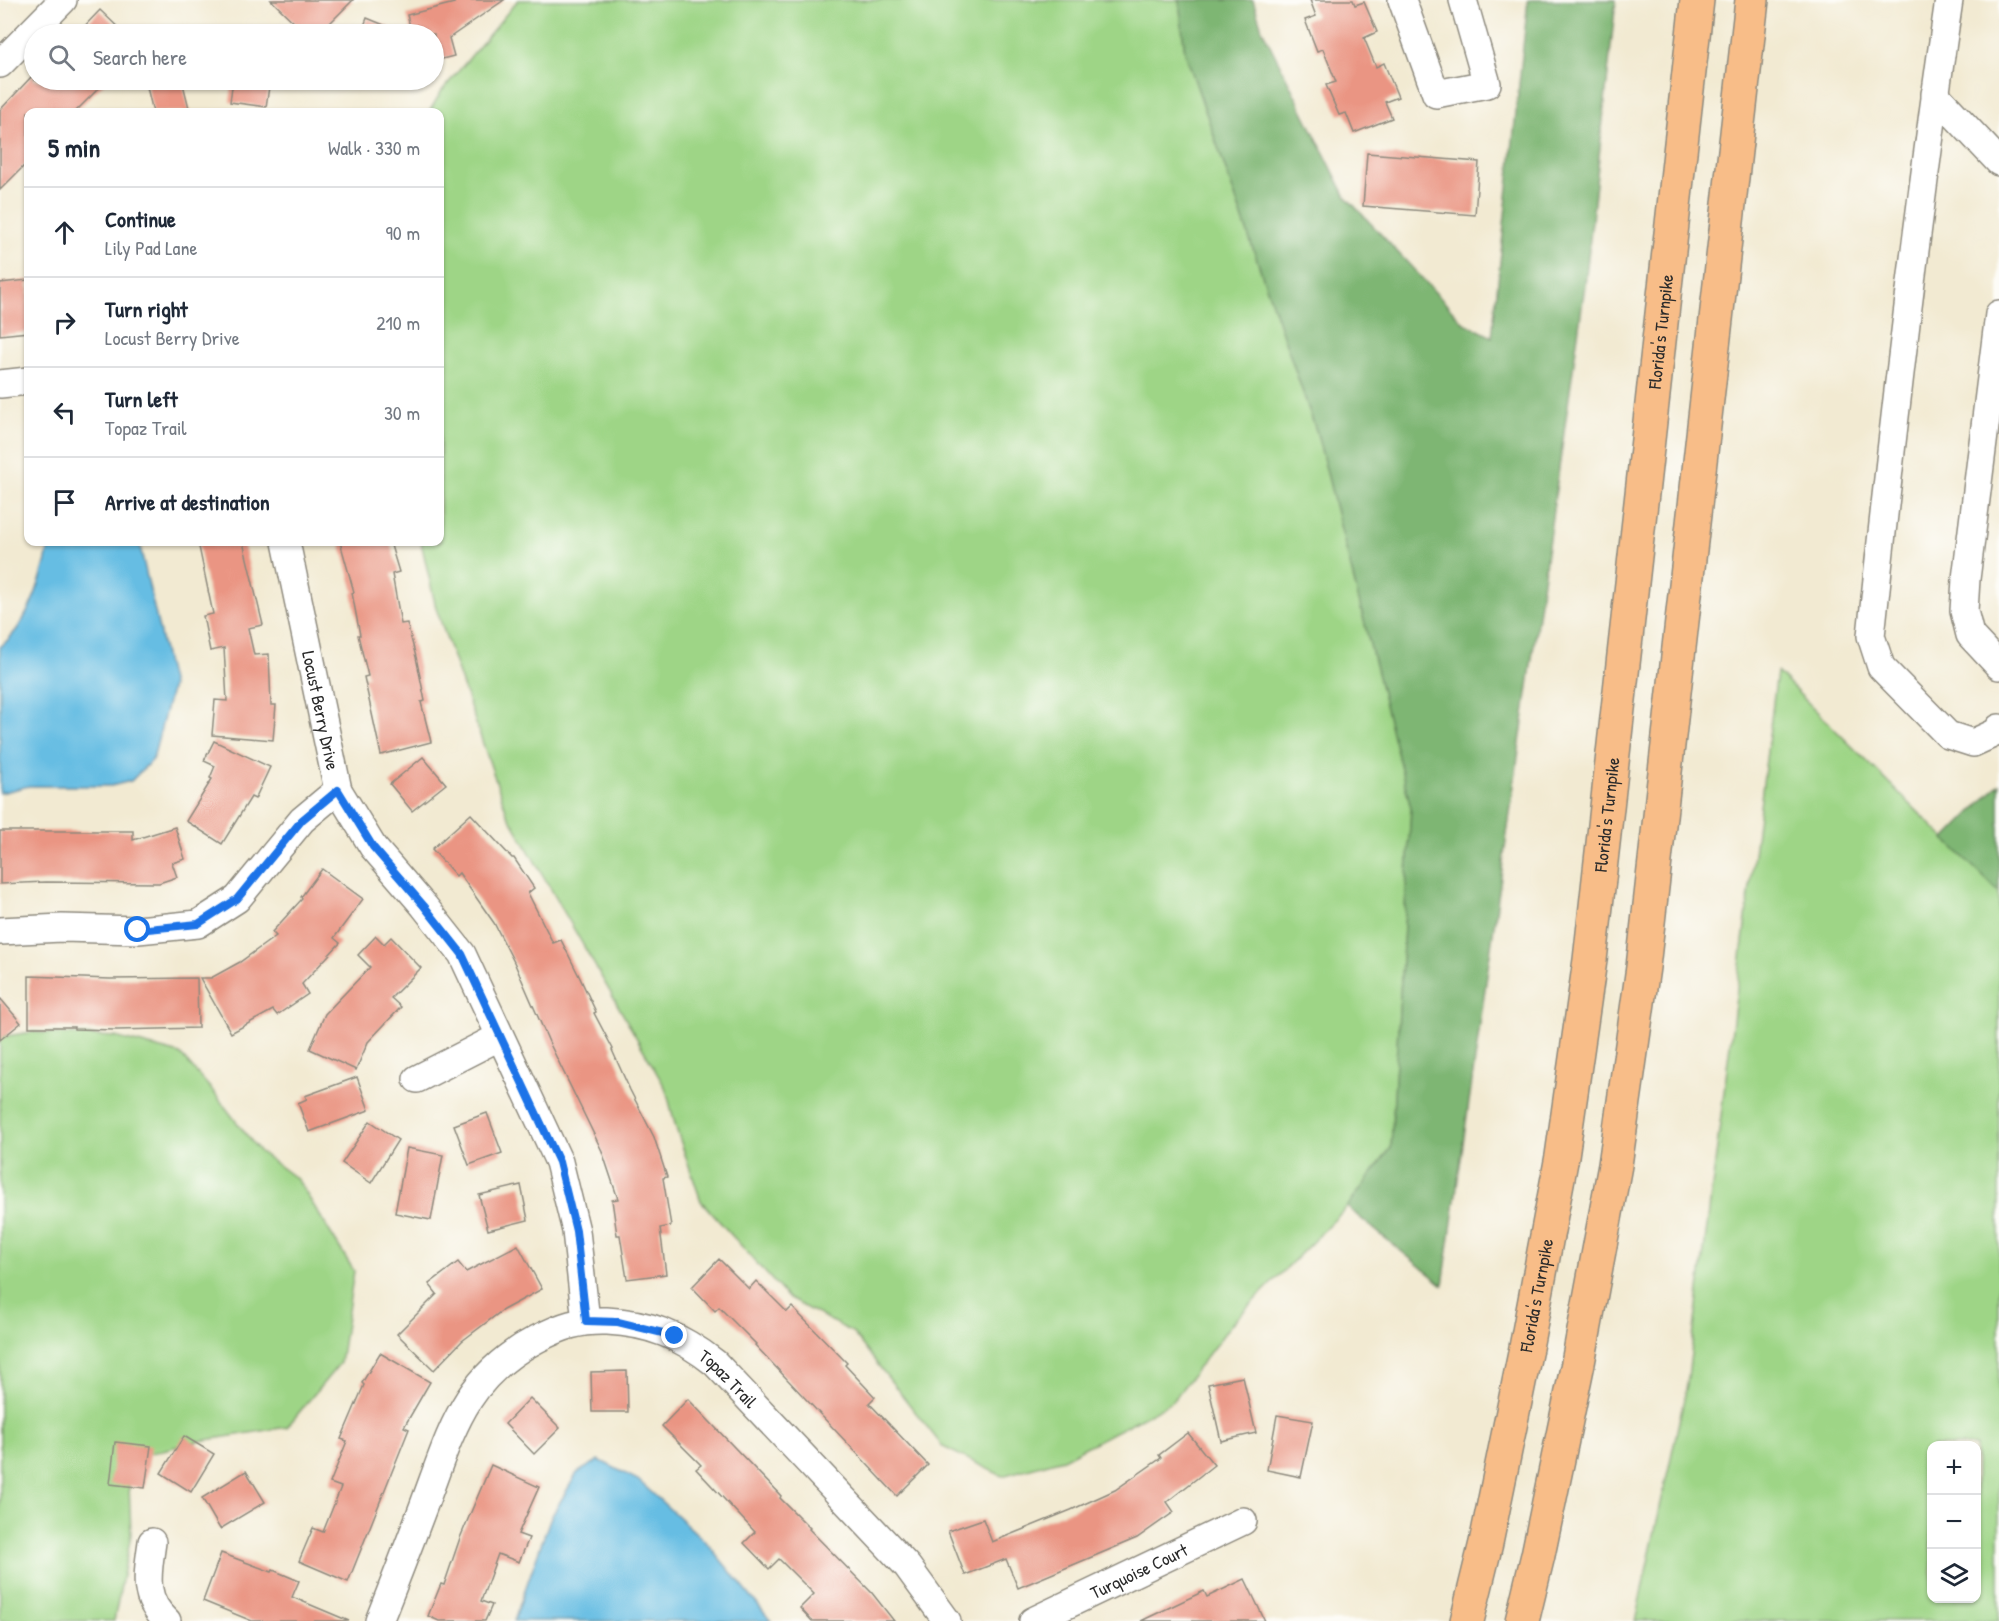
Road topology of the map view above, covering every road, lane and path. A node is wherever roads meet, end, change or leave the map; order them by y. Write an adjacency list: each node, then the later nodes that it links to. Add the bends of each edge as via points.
1 (63, 0): 7 (street)
2 (1402, 0): 3 (street, via 1436,94 1487,84)
3 (1463, 0)
4 (1697, 0): 29 (highway, Florida's Turnpike, via 1586,983 1562,1156 1526,1353)
5 (1752, 0): 30 (highway, via 1641,979 1615,1164 1580,1352)
6 (1949, 0): 10 (street)
7 (39, 24)
8 (24, 40): 9 (street)
9 (0, 64)
10 (1935, 94): 11 (street); 17 (street, via 1871,636 1881,667 1948,735 1973,744)
11 (1999, 162)
12 (1999, 314): 16 (street, via 1964,611 1970,636)
13 (24, 381): 14 (street)
14 (0, 384)
15 (287, 546): 18 (street, Locust Berry Drive)
16 (1999, 666)
17 (1999, 728)
18 (338, 790): 19 (street, via 302,820 237,899 198,924 138,930); 20 (street, Locust Berry Drive, via 373,847 462,954)
19 (0, 931)
20 (500, 1037): 21 (street); 22 (street, Locust Berry Drive, via 559,1162 576,1231)
21 (417, 1079)
22 (586, 1321): 26 (street, Topaz Trail, via 563,1327 517,1350 496,1365 477,1388 454,1424); 27 (street, Topaz Trail, via 618,1322 675,1336 715,1363 907,1566)
23 (1243, 1521): 28 (street, Turquoise Court)
24 (152, 1542): 25 (street, via 147,1584 157,1612)
25 (167, 1621)
26 (379, 1621)
27 (947, 1621)
28 (1033, 1621)
29 (1467, 1621)
30 (1522, 1621)

